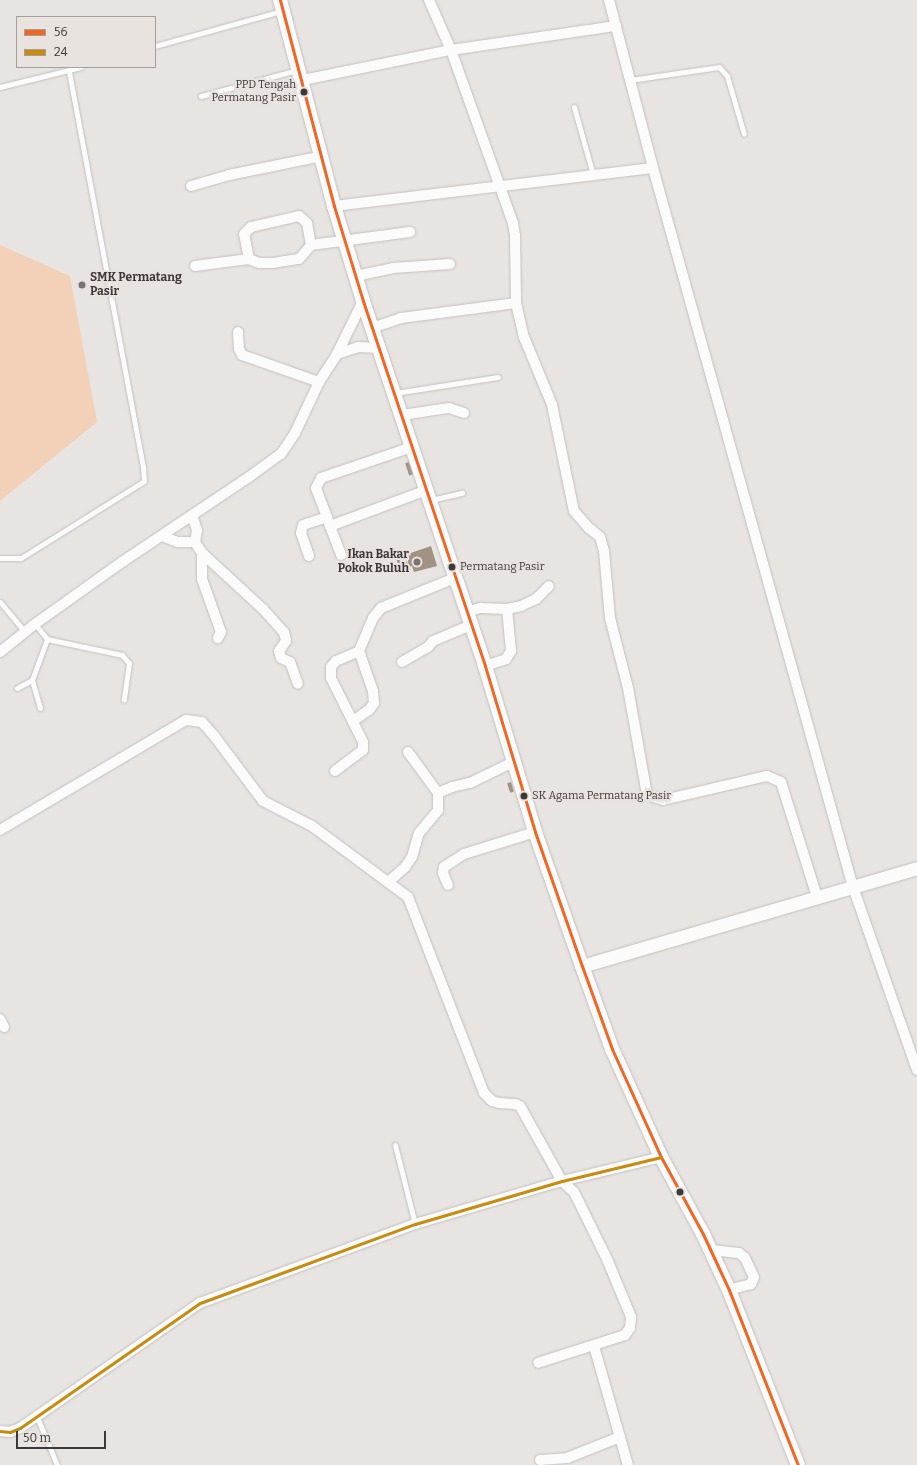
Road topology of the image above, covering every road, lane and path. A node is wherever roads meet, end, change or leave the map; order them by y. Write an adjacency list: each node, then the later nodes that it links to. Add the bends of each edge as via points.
1 (429, 0): 6 (street)
2 (609, 0): 4 (street)
3 (282, 5): 5 (lane); 9 (main road)
4 (616, 26): 6 (street); 10 (street)
5 (156, 46)
6 (451, 50): 9 (street); 19 (street)
7 (77, 68): 8 (lane)
8 (69, 70): 11 (lane); 49 (lane, via 144,481 20,558)
9 (301, 75): 12 (lane); 15 (main road)
10 (630, 80): 14 (lane, via 719,67 727,76); 16 (street)
11 (0, 87)
12 (201, 96)
13 (574, 107): 17 (lane)
14 (744, 134)
15 (322, 156): 18 (street, via 230,175); 20 (main road)
16 (653, 168): 17 (street); 79 (street)
17 (593, 175): 19 (street)
18 (191, 186)
19 (499, 186): 20 (street); 29 (street, via 513,223 515,236)
20 (334, 206): 22 (main road)
21 (410, 232): 22 (street)
22 (345, 239): 23 (street); 27 (main road)
23 (310, 245): 24 (street, via 299,259 273,263 259,263); 24 (street, via 307,223 299,216 251,227 244,234)
24 (249, 259): 26 (street)
25 (450, 264): 27 (street, via 393,268)
26 (195, 266)
27 (356, 276): 28 (main road)
28 (363, 301): 30 (main road); 33 (street)
29 (516, 303): 30 (street, via 401,318); 80 (street, via 524,337 552,405 574,511 600,537 604,551 610,618 628,688 647,795 663,800 767,776 781,782)
30 (372, 328): 32 (main road)
31 (238, 332): 35 (street, via 242,355)
32 (379, 348): 33 (street, via 358,347); 36 (main road)
33 (337, 354): 35 (street)
34 (498, 377): 36 (lane)
35 (319, 382): 42 (street, via 295,433 281,454)
36 (395, 393): 38 (main road)
37 (464, 413): 38 (street, via 449,408)
38 (402, 415): 39 (main road)
39 (412, 447): 41 (main road); 43 (street, via 321,478 316,488)
40 (462, 493): 41 (lane)
41 (429, 495): 43 (street); 50 (main road)
42 (192, 515): 44 (street); 45 (street, via 198,530)
43 (329, 521): 47 (street); 48 (street, via 303,525 301,533)
44 (162, 536): 45 (street, via 178,542); 55 (street)
45 (195, 542): 46 (street)
46 (202, 553): 58 (street, via 202,579 220,632); 65 (street, via 284,632 286,641 279,651 281,658 290,662)
47 (341, 555)
48 (310, 556)
49 (0, 558)
50 (455, 578): 54 (main road); 60 (street, via 381,608 373,618)
51 (549, 586): 53 (street, via 536,599)
52 (0, 602): 57 (lane)
53 (507, 610): 54 (street, via 480,608); 63 (street, via 511,651 506,659)
54 (466, 612): 56 (main road)
55 (35, 624): 57 (street); 59 (lane)
56 (471, 625): 62 (street, via 433,641 428,647); 63 (main road)
57 (25, 632): 61 (street)
58 (218, 638)
59 (47, 639): 64 (lane); 67 (lane, via 122,655 129,663)
60 (359, 651): 69 (street, via 373,691 374,702 369,710); 69 (street, via 336,661 331,667 331,678)
61 (0, 652)
62 (402, 662)
63 (485, 666): 71 (main road)
64 (32, 680): 66 (lane); 68 (lane)
65 (298, 684)
66 (17, 688)
67 (124, 700)
68 (40, 708)
69 (353, 720): 72 (street, via 363,742 363,750)
70 (408, 752): 73 (street)
71 (513, 762): 73 (street, via 470,783); 75 (main road)
72 (335, 771)
73 (438, 793): 77 (street, via 438,810 419,833 412,857 405,868)
74 (0, 830): 77 (street, via 186,720 202,722 263,801 312,826)
75 (535, 832): 78 (street, via 464,854 444,867 443,873); 81 (main road)
76 (917, 868): 79 (street)
77 (388, 882): 85 (street, via 408,897 484,1093 499,1104 520,1106)
78 (448, 885)
79 (853, 887): 80 (street); 82 (street)
80 (817, 897): 81 (street)
81 (582, 966): 84 (main road, via 612,1050)
82 (917, 1070)
83 (395, 1145): 86 (lane)
84 (661, 1157): 85 (street); 87 (main road)
85 (562, 1181): 86 (street); 89 (street, via 574,1192 608,1259 631,1317 630,1328 625,1335)
86 (415, 1224): 91 (street, via 200,1303)
87 (711, 1250): 88 (main road); 88 (street, via 739,1253 745,1258 754,1277 751,1284)
88 (729, 1290): 97 (main road)
89 (594, 1346): 90 (street); 93 (street)
90 (538, 1363)
91 (37, 1417): 92 (street, via 10,1432); 95 (lane)
92 (0, 1431)
93 (620, 1437): 94 (street, via 567,1458); 96 (street)
94 (540, 1460)
95 (57, 1465)
96 (628, 1465)
97 (798, 1465)

